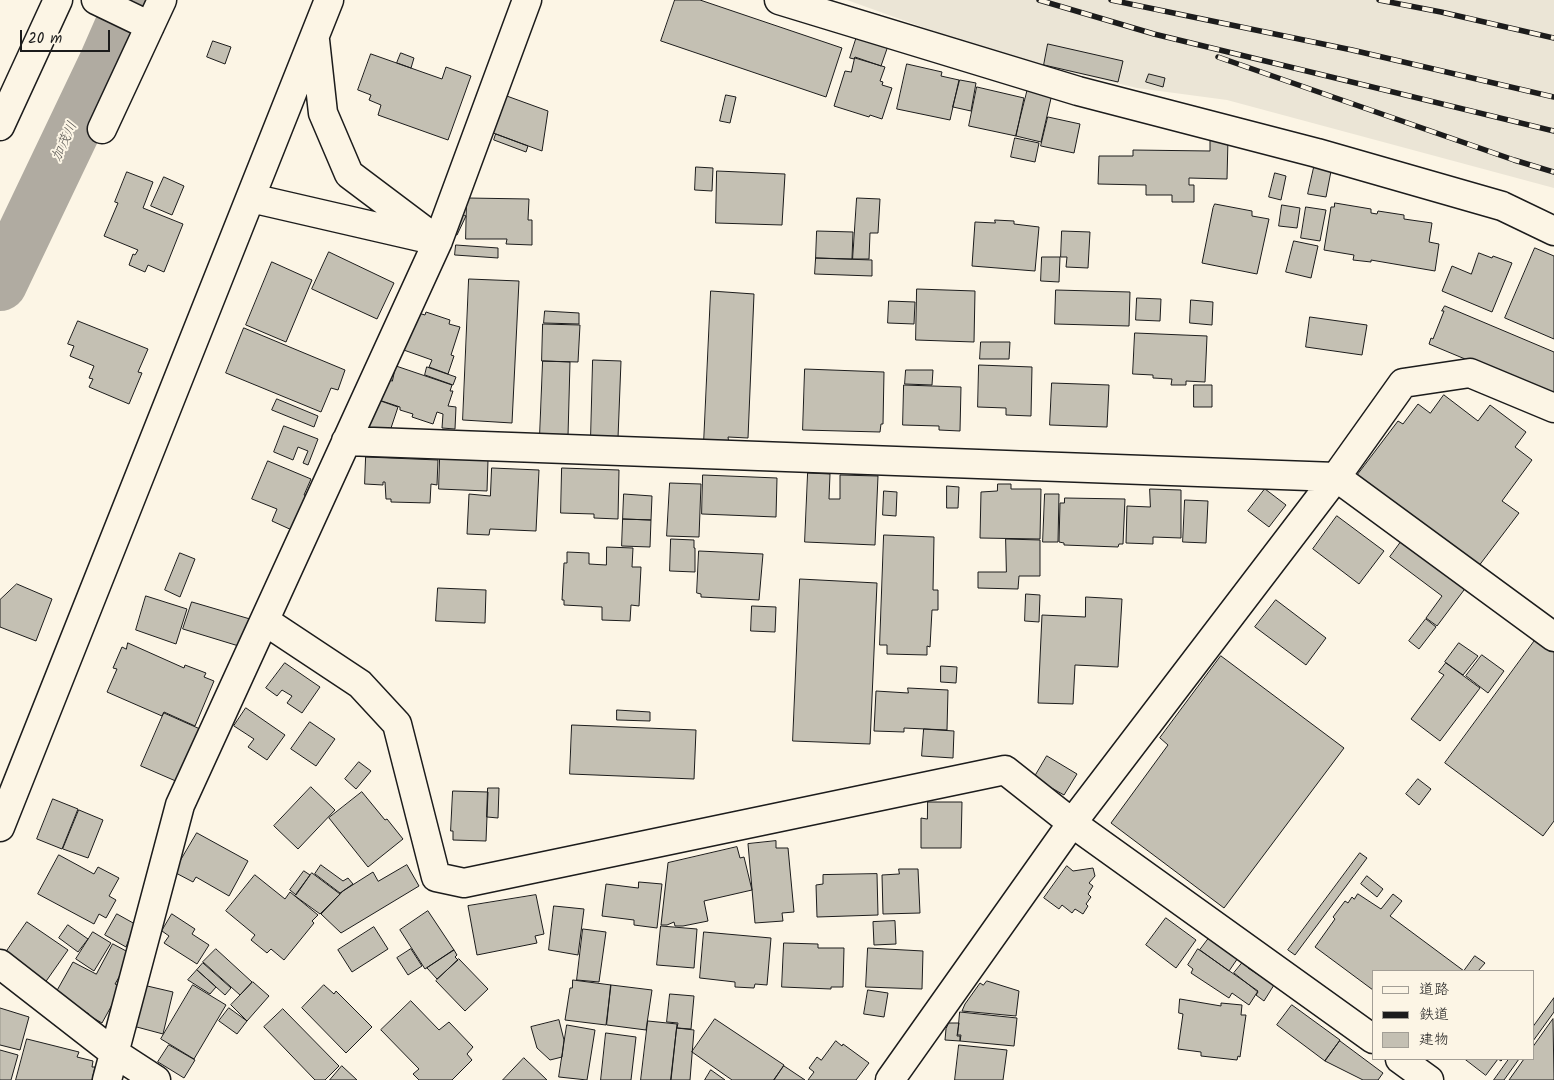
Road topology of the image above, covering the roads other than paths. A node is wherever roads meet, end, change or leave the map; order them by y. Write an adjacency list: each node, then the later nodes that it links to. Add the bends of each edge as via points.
1 (58, 0): 9 (street)
2 (96, 0): 7 (street)
3 (162, 0): 7 (street)
4 (329, 0): 8 (street)
5 (528, 0): 13 (street)
6 (779, 0): 12 (street, via 1078,91 1317,153 1502,206)
7 (145, 24): 10 (street)
8 (315, 38): 11 (street); 13 (street, via 323,113 349,174)
9 (0, 126)
10 (102, 129)
11 (250, 198): 13 (street); 20 (street)
12 (1554, 231)
13 (438, 241): 15 (street)
14 (1554, 408): 16 (street, via 1470,373 1403,383)
15 (346, 441): 16 (street); 17 (street)
16 (1336, 477): 18 (street); 19 (street)
17 (265, 622): 19 (street, via 360,684 397,724 436,877 464,883 1005,770); 23 (street, via 180,805)
18 (1554, 636)
19 (1072, 823): 22 (street); 27 (street)
20 (0, 827)
21 (0, 964): 23 (street)
22 (1372, 1038)
23 (113, 1052): 25 (street); 26 (street)
24 (1401, 1060): 28 (street)
25 (107, 1080)
26 (156, 1080)
27 (890, 1080)
28 (1429, 1080)

